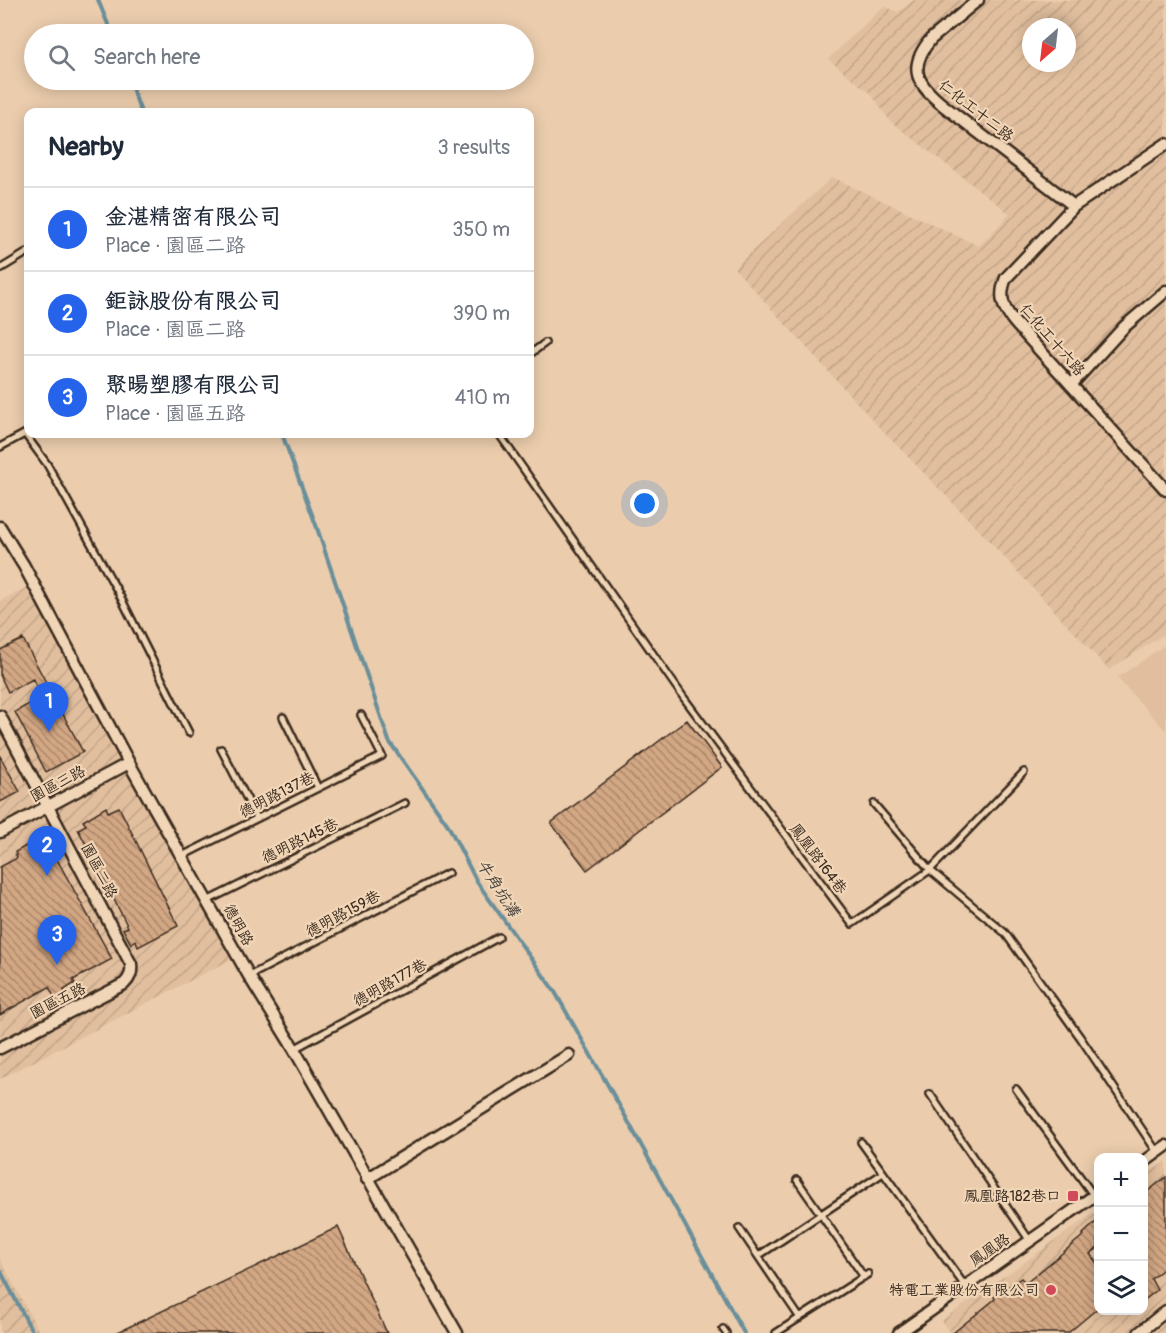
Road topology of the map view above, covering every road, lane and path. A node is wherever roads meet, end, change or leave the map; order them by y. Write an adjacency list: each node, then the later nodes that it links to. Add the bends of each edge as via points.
1 (978, 0): 3 (street, 仁化工十二路, via 925,45 918,60 920,83)
2 (1166, 144): 3 (street, 仁化工十六路)
3 (1074, 206): 9 (street, 仁化工十六路, via 1006,278 1002,293 1009,316)
4 (24, 254): 5 (lane)
5 (0, 269)
6 (1166, 291): 9 (street, via 1124,327)
7 (545, 343): 8 (lane)
8 (534, 351)
9 (1071, 385): 14 (street, 仁化工十六路)
10 (24, 435): 13 (lane)
11 (30, 438): 20 (lane, via 118,592)
12 (502, 438): 31 (lane, 鳳凰路164巷, via 684,698 852,924)
13 (0, 447)
14 (1166, 490)
15 (0, 527): 16 (street, 德明路)
16 (3, 539): 22 (street, 德明路, via 24,566)
17 (361, 715): 24 (lane, 德明路137巷, via 382,756)
18 (0, 716): 27 (street, 園區二路)
19 (283, 717): 24 (lane)
20 (189, 733)
21 (221, 749): 28 (lane)
22 (129, 763): 27 (street, 園區三路); 30 (street, 德明路)
23 (1024, 772): 31 (lane)
24 (318, 788): 28 (lane, 德明路137巷)
25 (405, 803): 33 (lane, 德明路145巷)
26 (874, 804): 31 (lane)
27 (48, 806): 29 (street, 園區三路); 36 (street, 園區二路, via 131,964)
28 (257, 818): 30 (lane, 德明路137巷)
29 (0, 832)
30 (182, 856): 33 (street, 德明路)
31 (930, 870): 43 (lane, via 1005,933)
32 (448, 873): 35 (lane, 德明路159巷)
33 (207, 901): 35 (street, 德明路)
34 (499, 937): 38 (lane, 德明路177巷)
35 (249, 976): 38 (street, 德明路)
36 (129, 979): 37 (street, 園區五路)
37 (0, 1048)
38 (294, 1049): 46 (street, 德明路)
39 (569, 1055): 46 (street)
40 (1016, 1089): 48 (lane)
41 (930, 1094): 52 (lane)
42 (861, 1142): 45 (lane)
43 (1162, 1149): 44 (street)
44 (1148, 1159)
45 (883, 1173): 50 (lane); 54 (lane)
46 (367, 1179): 57 (street, 德明路)
47 (797, 1180): 50 (lane)
48 (1094, 1191)
49 (1094, 1195): 52 (street, 鳳凰路)
50 (820, 1214): 53 (lane); 56 (lane, via 866,1275)
51 (739, 1228): 53 (lane)
52 (1030, 1241): 54 (street, 鳳凰路)
53 (759, 1256): 56 (lane)
54 (965, 1286): 59 (street, 鳳凰路)
55 (1166, 1311): 60 (street)
56 (800, 1318): 58 (lane)
57 (457, 1333)
58 (776, 1333)
59 (899, 1333)
60 (1139, 1333)

